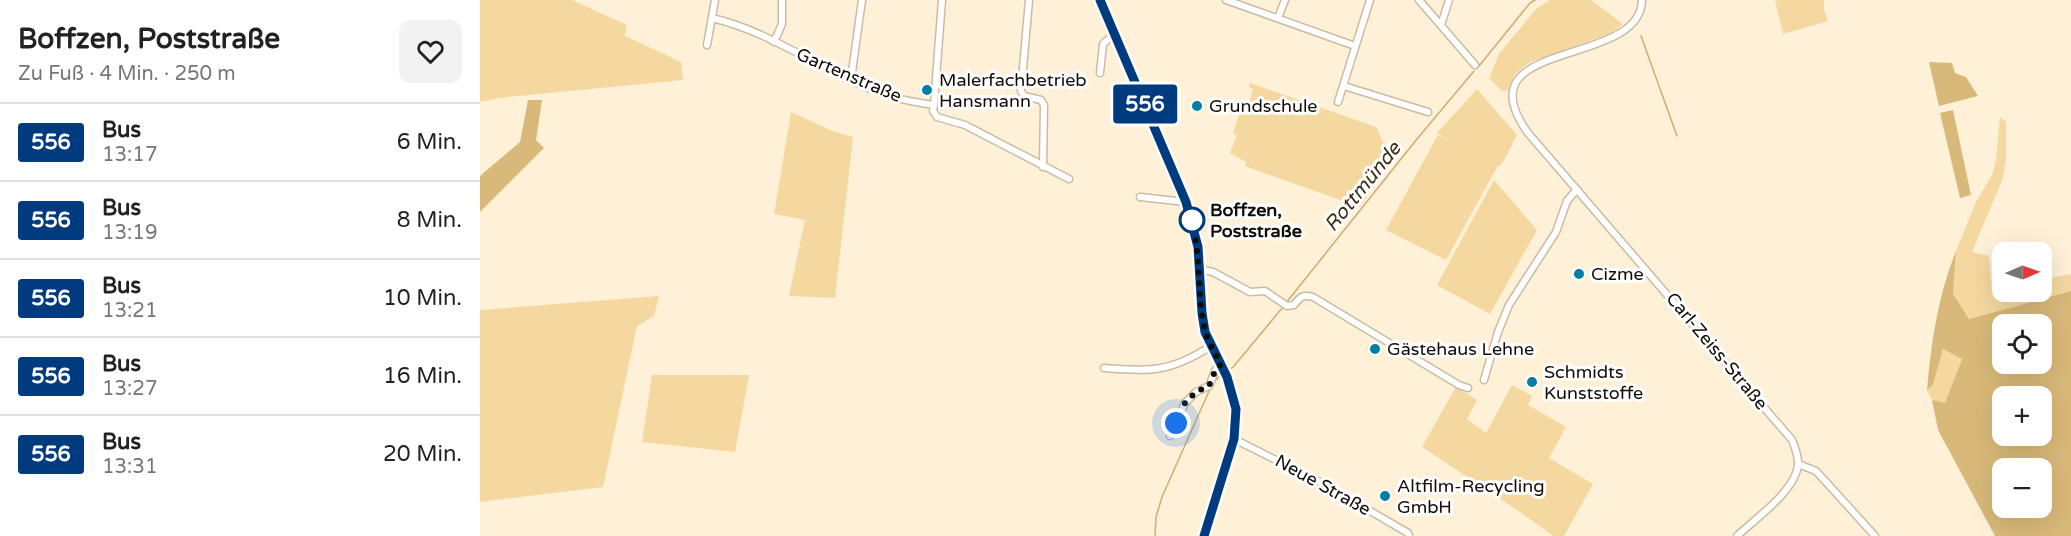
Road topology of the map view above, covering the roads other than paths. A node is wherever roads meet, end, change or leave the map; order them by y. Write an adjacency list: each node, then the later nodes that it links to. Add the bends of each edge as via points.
1 (716, 0): 13 (street)
2 (782, 0): 17 (street, via 782,24)
3 (862, 0): 22 (street)
4 (942, 0): 25 (street)
5 (1029, 0): 27 (street, via 1021,91 1044,105)
6 (1100, 0): 16 (street)
7 (1226, 0): 14 (street)
8 (1285, 0): 14 (street)
9 (1370, 0): 19 (street)
10 (1419, 0): 15 (street)
11 (1449, 0): 15 (street)
12 (1642, 0): 29 (street, Carl-Zeiss-Straße, via 1641,12 1629,28 1534,67 1522,74 1514,87 1518,118)
13 (712, 18): 17 (street, Gartenstraße, via 731,22); 18 (street)
14 (1278, 18): 19 (street)
15 (1441, 25): 20 (street)
16 (1115, 33): 21 (street, via 1103,44); 31 (street)
17 (774, 42): 22 (street, Gartenstraße)
18 (707, 45)
19 (1355, 46): 23 (street)
20 (1474, 65)
21 (1100, 73)
22 (850, 79): 25 (street, Gartenstraße, via 890,96)
23 (1344, 86): 24 (street); 26 (street)
24 (1338, 102)
25 (934, 105): 27 (street, via 937,117 965,125)
26 (1428, 112)
27 (1043, 167): 28 (street)
28 (1069, 179)
29 (1577, 189): 36 (street, via 1567,201 1556,232 1509,305); 40 (street, Carl-Zeiss-Straße, via 1792,440)
30 (1140, 197): 31 (street)
31 (1186, 202): 32 (street, via 1196,233)
32 (1200, 268): 33 (street, via 1202,313); 37 (street, via 1250,292 1265,291 1284,305 1294,305 1306,295 1313,297)
33 (1211, 346): 34 (street, via 1192,358 1155,370); 35 (street)
34 (1104, 368)
35 (1224, 370): 38 (street, via 1215,371 1209,386 1185,403); 39 (street, via 1236,409)
36 (1484, 380)
37 (1468, 388)
38 (1170, 436)
39 (1234, 439): 41 (street); 42 (street, Neue Straße, via 1322,483)
40 (1798, 464): 43 (street, via 1788,489); 44 (street, via 1816,471)
41 (1204, 536)
42 (1409, 536)
43 (1737, 536)
44 (1875, 536)

